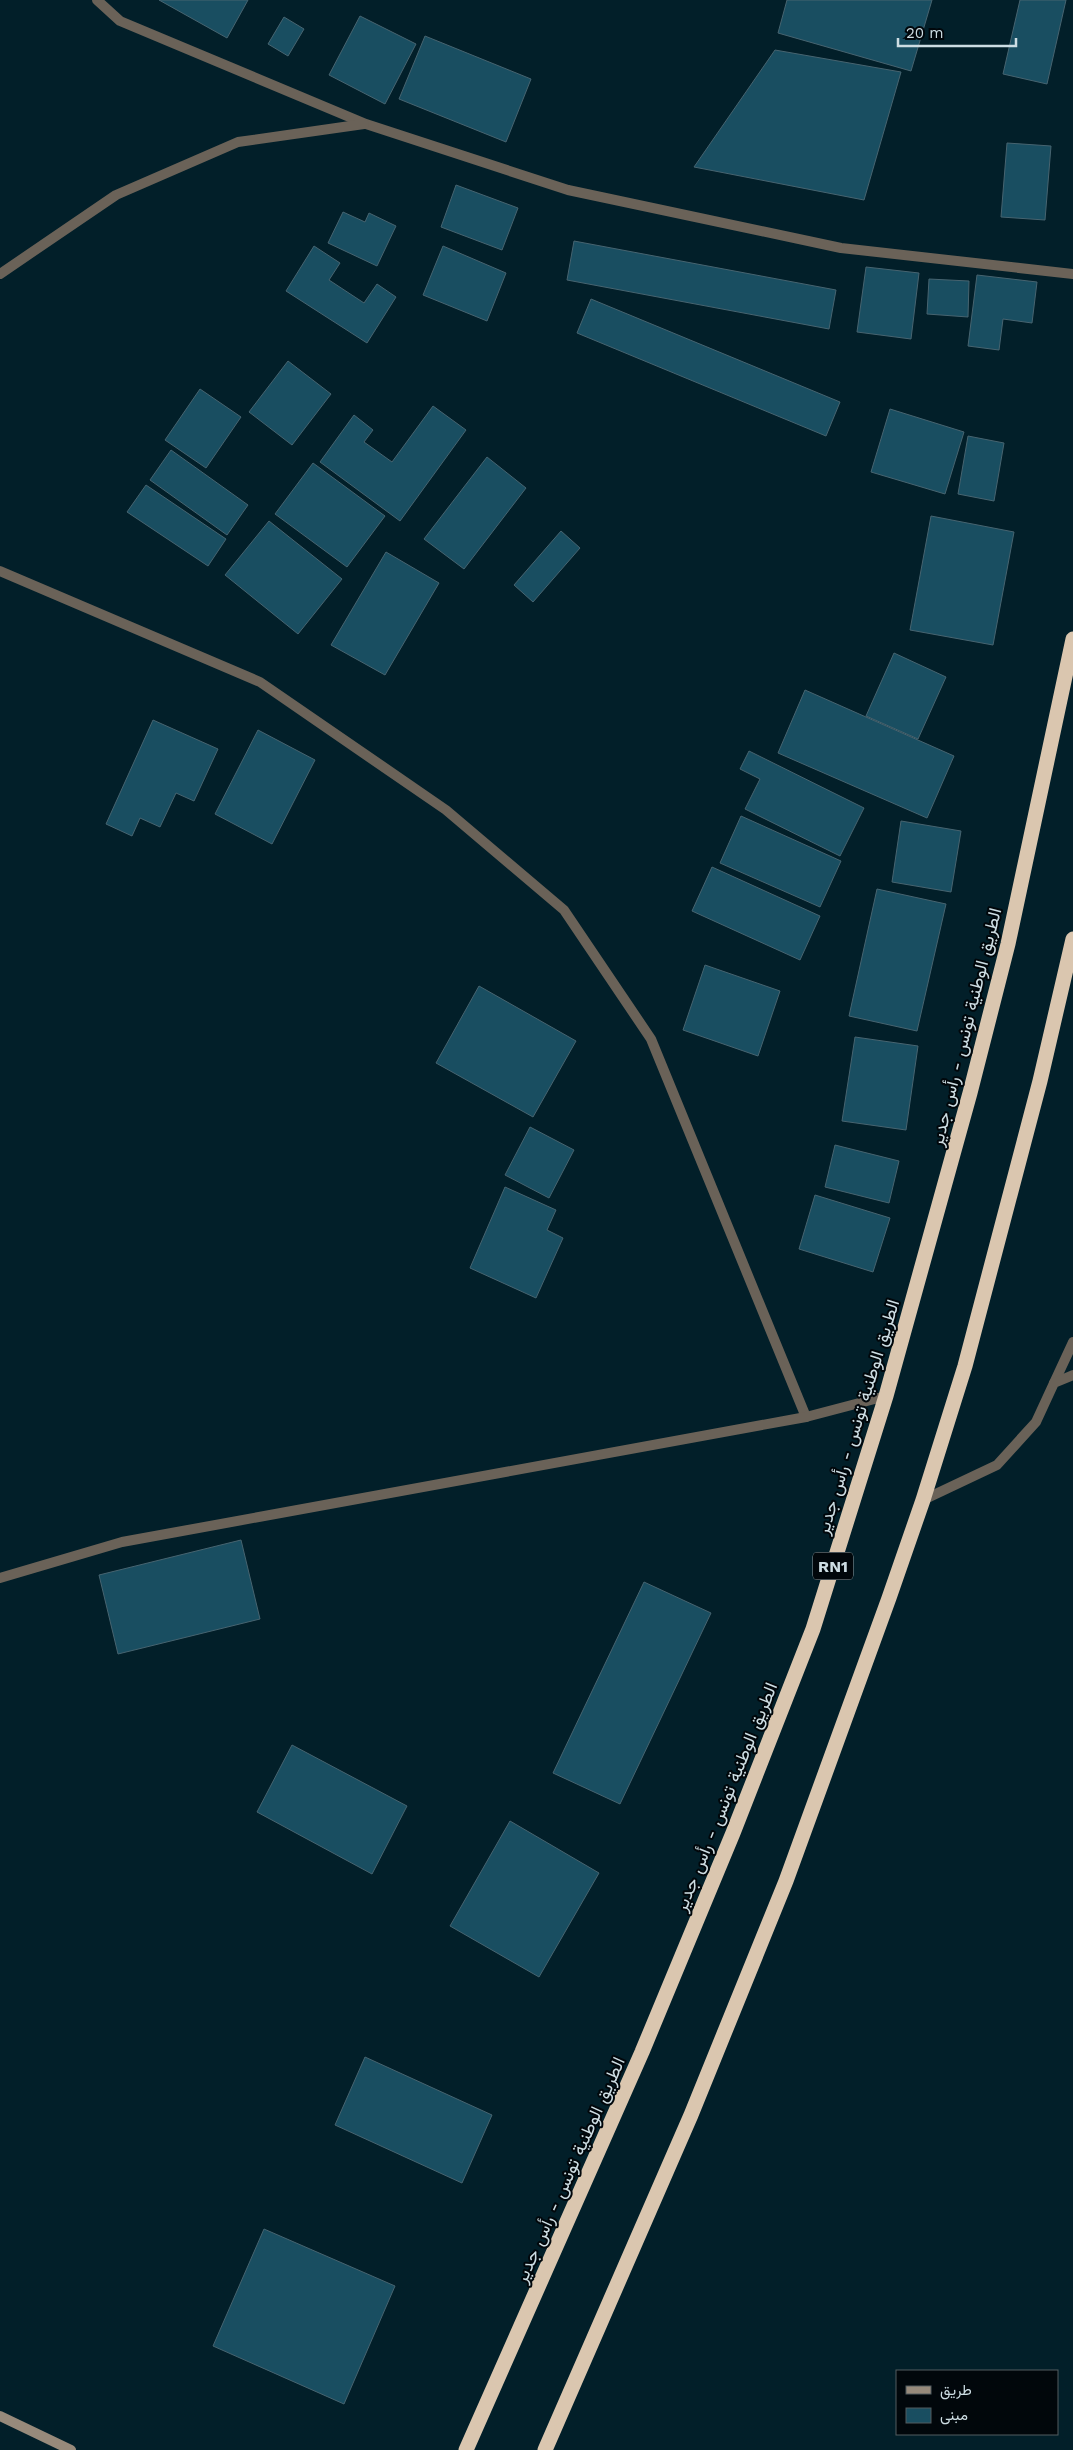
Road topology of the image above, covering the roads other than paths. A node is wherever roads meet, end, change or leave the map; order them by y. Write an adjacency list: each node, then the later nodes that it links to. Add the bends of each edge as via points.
1 (97, 0): 2 (street, via 120,21)
2 (366, 124): 3 (street, via 238,142 116,195); 4 (street, via 578,192 841,248)
3 (0, 274)
4 (1073, 274)
5 (0, 571): 12 (street, via 260,682 446,810 564,910 651,1039)
6 (1073, 639): 11 (highway, الطريق الوطنية تونس - رأس جدير / RN1, via 1008,944)
7 (1073, 939): 13 (highway, via 1040,1081 970,1347)
8 (1073, 1342): 10 (street)
9 (1073, 1374): 10 (street)
10 (1054, 1383): 13 (street, via 1036,1422 997,1466)
11 (886, 1396): 12 (street); 17 (highway, الطريق الوطنية تونس - رأس جدير / RN1, via 813,1629 733,1833 638,2061)
12 (806, 1417): 14 (street, via 122,1542)
13 (923, 1500): 18 (highway, via 786,1881 691,2115)
14 (0, 1578)
15 (0, 2416): 16 (street)
16 (71, 2450)
17 (466, 2450)
18 (545, 2450)

